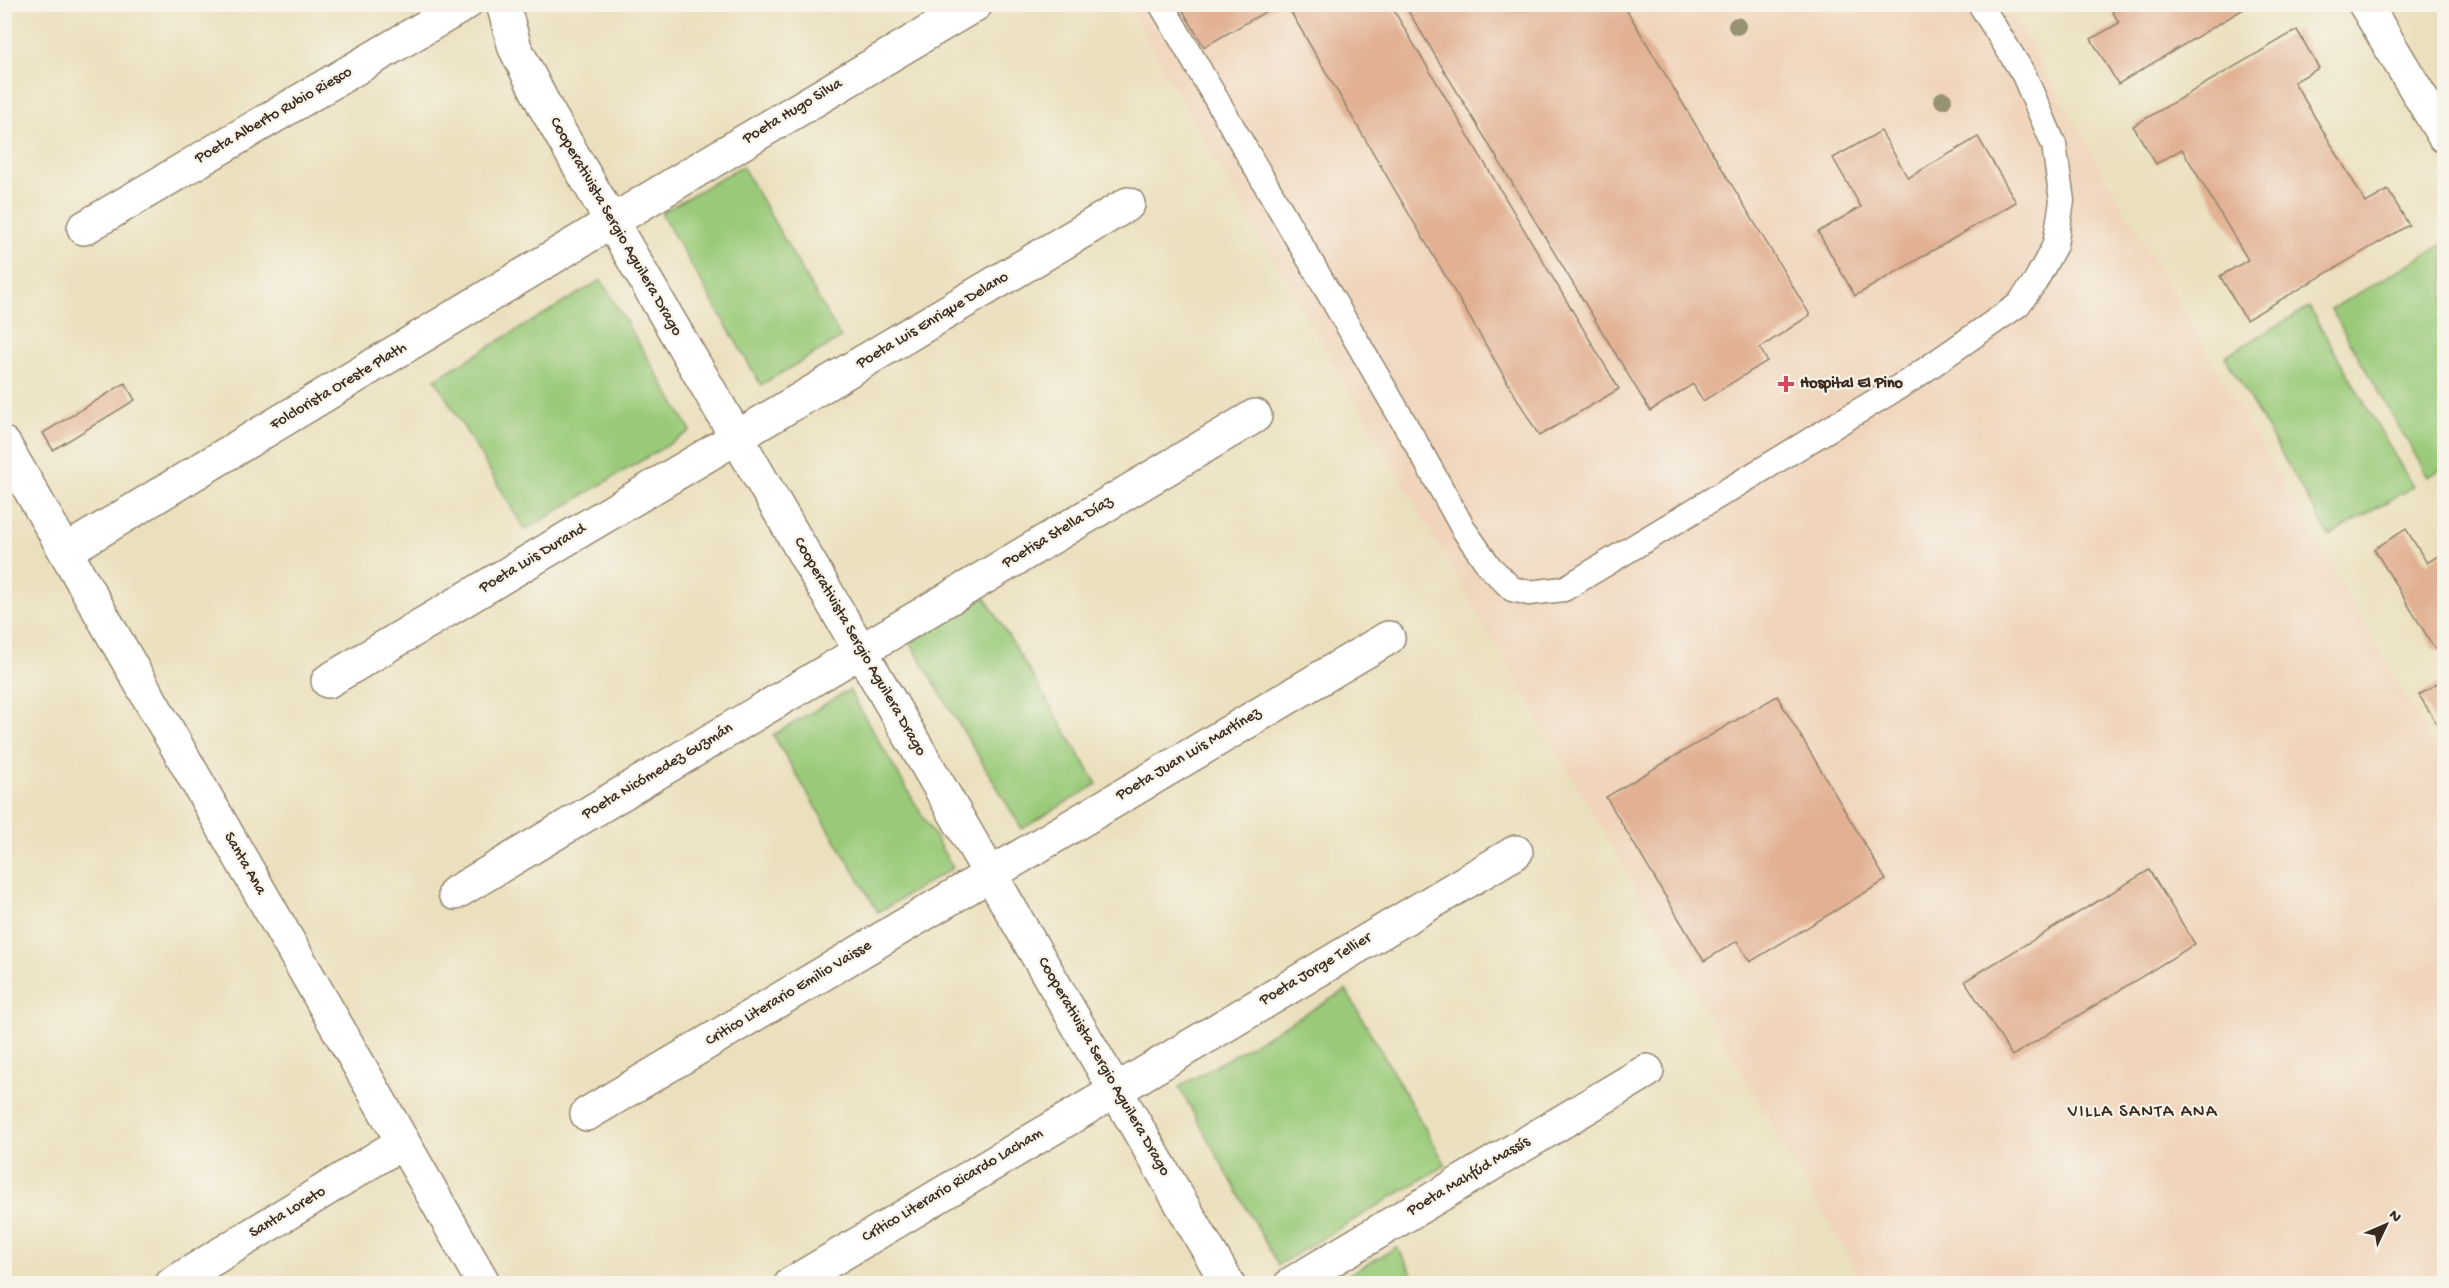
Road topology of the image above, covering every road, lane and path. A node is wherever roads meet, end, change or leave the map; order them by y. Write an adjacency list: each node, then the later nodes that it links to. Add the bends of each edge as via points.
1 (465, 4): 10 (street, Poeta Alberto Rubio Riesco)
2 (503, 4): 9 (street, Cooperativista Sergio Aguilera Drago, via 515,48)
3 (976, 4): 9 (street, Poeta Hugo Silva)
4 (1161, 4): 5 (lane, via 1464,530 1489,566 1512,589 1529,593 1564,589 1912,379 2018,305 2055,245 2062,201 2054,145 2024,75)
5 (1980, 4)
6 (2365, 4): 7 (street)
7 (2445, 136)
8 (1128, 204): 12 (street, Poeta Luis Enrique Delano)
9 (612, 222): 12 (street, Cooperativista Sergio Aguilera Drago); 14 (street, Folclorista Oreste Plath)
10 (84, 228)
11 (1255, 416): 16 (street, Poetisa Stella Díaz)
12 (737, 437): 16 (street, Cooperativista Sergio Aguilera Drago); 17 (street, Poeta Luis Durand)
13 (4, 444): 14 (street, Santa Ana)
14 (66, 551): 24 (street, Santa Ana)
15 (1388, 638): 19 (street, Poeta Juan Luis Martínez)
16 (861, 649): 19 (street, Cooperativista Sergio Aguilera Drago); 20 (street, Poeta Nicómedez Guzmán)
17 (328, 681)
18 (1516, 852): 22 (street, Poeta Jorge Tellier)
19 (990, 874): 22 (street, Cooperativista Sergio Aguilera Drago); 23 (street, Critico Literario Emilio Vaisse)
20 (455, 893)
21 (1647, 1071): 29 (street, Poeta Mahfúd Massís)
22 (1116, 1089): 27 (street, Crítico Literario Ricardo Lacham); 28 (street, Cooperativista Sergio Aguilera Drago)
23 (587, 1114)
24 (404, 1142): 25 (street, Santa Loreto); 26 (street, Santa Ana)
25 (172, 1284)
26 (484, 1284)
27 (791, 1284)
28 (1228, 1284)
29 (1291, 1284)

